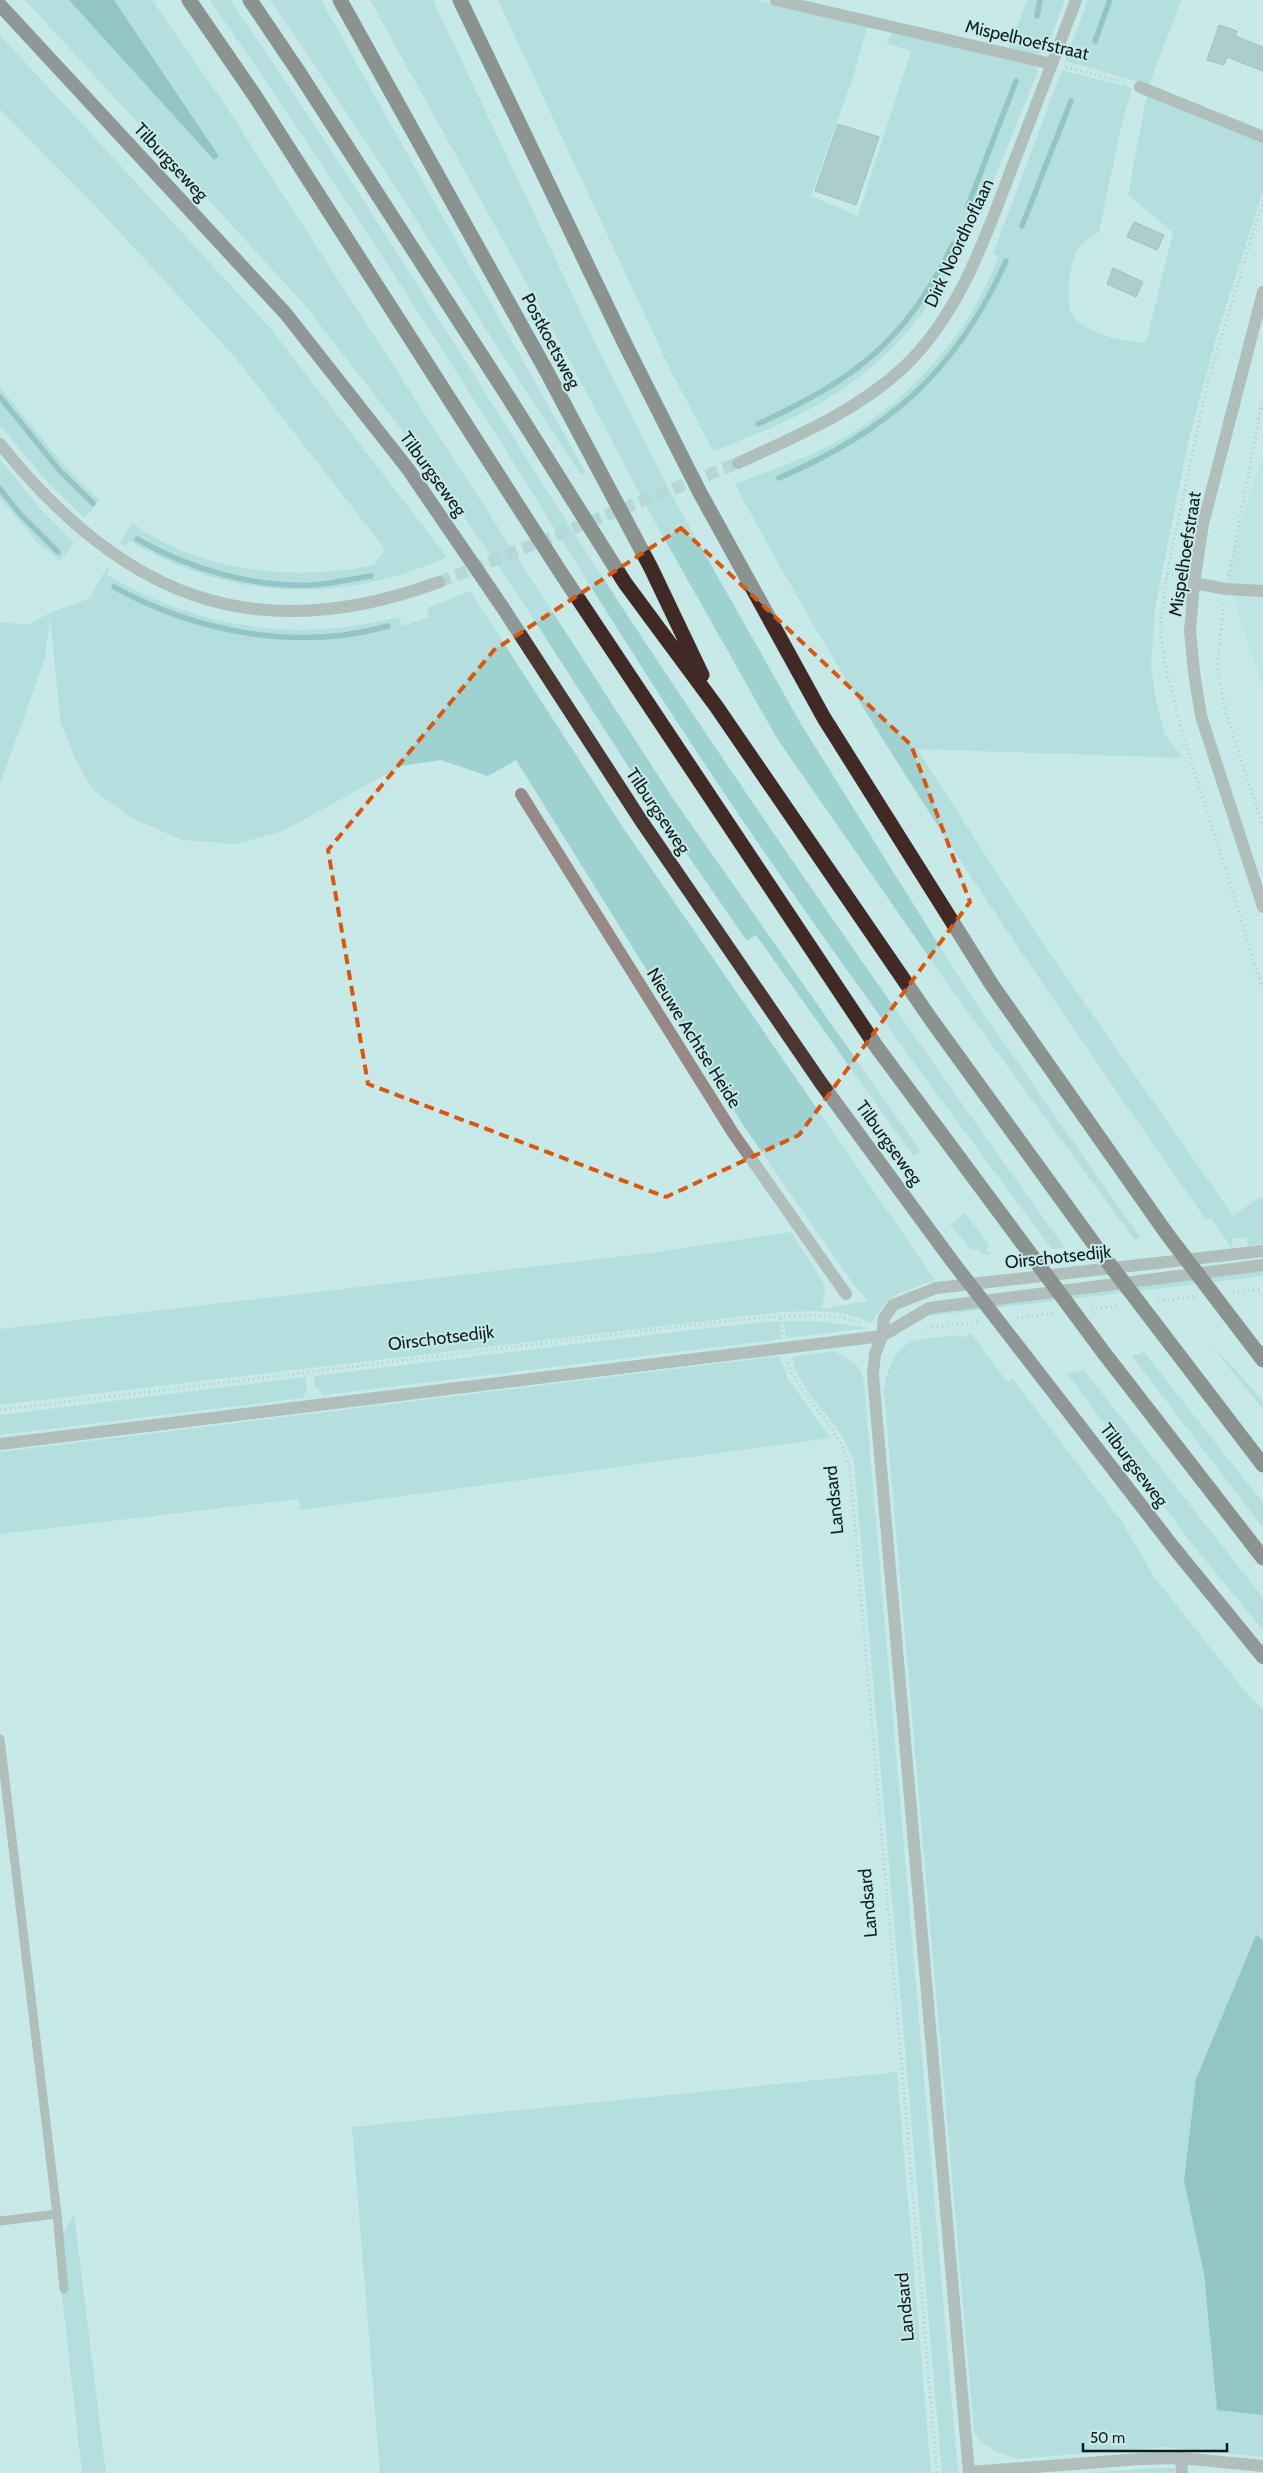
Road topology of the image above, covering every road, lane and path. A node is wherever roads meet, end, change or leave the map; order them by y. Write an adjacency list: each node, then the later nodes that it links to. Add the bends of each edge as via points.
1 (189, 0): 32 (highway, via 260,104 561,573 876,1046 1104,1353)
2 (250, 0): 19 (highway, via 491,370 625,583)
3 (340, 0): 19 (highway, Postkoetsweg, via 547,372 651,568)
4 (460, 0): 28 (highway, via 699,491 824,718 992,985 1167,1234)
5 (776, 0): 8 (street, Mispelhoefstraat)
6 (1076, 0): 8 (street, Dirk Noordhoflaan)
7 (0, 5): 33 (highway, Tilburgseweg, via 286,314 408,468 640,819 821,1082 952,1261 1174,1548)
8 (1052, 64): 9 (path, Mispelhoefstraat); 14 (street, Dirk Noordhoflaan, via 989,226 943,320 905,366 872,394 829,421)
9 (1140, 87): 10 (street)
10 (1263, 137)
11 (1263, 292): 16 (street, Mispelhoefstraat, via 1203,524)
12 (1263, 396): 17 (path)
13 (0, 444): 15 (street, via 45,497 95,542 118,559 165,584 209,600 242,608 287,612 329,610 381,601)
14 (738, 463)
15 (439, 582)
16 (1194, 583): 17 (street); 22 (street, Mispelhoefstraat, via 1190,631 1201,716)
17 (1226, 589): 18 (street); 21 (path, via 1217,664 1225,711)
18 (1263, 591)
19 (716, 706): 31 (highway, via 930,1018 1094,1244)
20 (521, 794): 25 (street, Nieuwe Achtse Heide, via 733,1133)
21 (1263, 826)
22 (1263, 908)
23 (1263, 1250): 26 (street, Oirschotsedijk, via 936,1288 893,1305 884,1318)
24 (1263, 1265): 26 (street, Oirschotsedijk, via 929,1308)
25 (846, 1294)
26 (882, 1336): 27 (street, Oirschotsedijk); 29 (path, Oirschotsedijk, via 868,1326 831,1316 708,1323); 40 (street, via 874,1354 873,1375)
27 (785, 1348): 30 (street, Oirschotsedijk); 41 (path, Landsard, via 795,1378 845,1451 850,1470)
28 (1263, 1360)
29 (0, 1410)
30 (0, 1444)
31 (1263, 1465)
32 (1263, 1558)
33 (1263, 1657)
34 (0, 1739): 35 (lane)
35 (57, 2214): 36 (lane); 37 (lane)
36 (0, 2221)
37 (64, 2289)
38 (1182, 2458): 39 (street); 40 (street); 42 (street)
39 (1263, 2466)
40 (969, 2472)
41 (937, 2473)
42 (1182, 2473)

